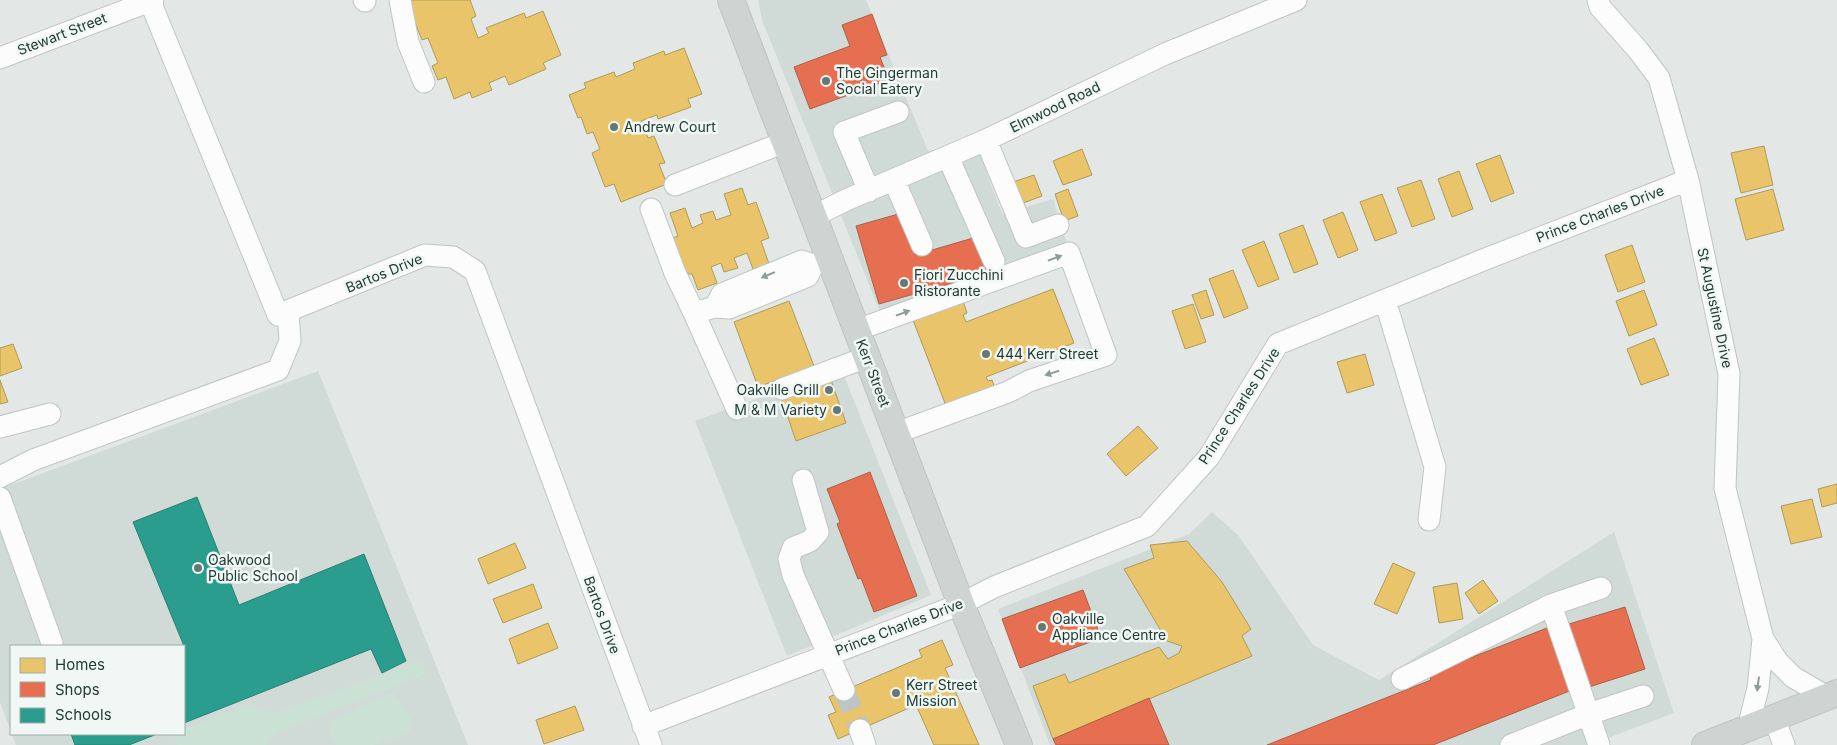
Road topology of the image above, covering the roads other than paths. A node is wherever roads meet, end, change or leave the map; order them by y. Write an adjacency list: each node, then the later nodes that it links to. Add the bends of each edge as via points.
1 (400, 0): 7 (street, via 408,42)
2 (731, 0): 10 (main road, Kerr Street)
3 (1296, 0): 9 (street, Elmwood Road, via 1164,54)
4 (1598, 0): 13 (street, St Augustine Drive, via 1600,7 1659,78)
5 (151, 1): 6 (street, Stewart Street); 23 (street, via 278,315)
6 (0, 58)
7 (424, 82)
8 (898, 112): 15 (street, via 844,132)
9 (986, 140): 11 (street, Elmwood Road); 18 (street, via 1026,237)
10 (785, 142): 14 (street); 17 (main road, Kerr Street)
11 (948, 157): 12 (street, Elmwood Road); 20 (street)
12 (894, 180): 15 (street, Elmwood Road); 19 (street)
13 (1688, 180): 22 (street, Prince Charles Drive); 39 (street, St Augustine Drive, via 1729,374 1726,488)
14 (674, 185)
15 (869, 191): 17 (street, Elmwood Road)
16 (651, 209): 24 (street)
17 (814, 216): 21 (main road, Kerr Street)
18 (1058, 225)
19 (922, 245)
20 (994, 261)
21 (821, 262): 24 (street, via 802,261 722,294 715,306); 25 (main road, Kerr Street)
22 (1385, 300): 35 (street, via 1435,467); 37 (street, Prince Charles Drive, via 1278,344 1209,457 1147,526 994,587)
23 (288, 312): 32 (street, via 290,341 278,370 33,460); 49 (street, Bartos Drive, via 425,255 454,258 475,271)
24 (694, 313): 28 (street)
25 (857, 330): 26 (main road, Kerr Street); 31 (street, one-way to 31, via 1069,253 1106,355)
26 (867, 357): 27 (street); 31 (main road, Kerr Street)
27 (782, 389)
28 (737, 410)
29 (50, 414): 30 (street)
30 (0, 427)
31 (896, 433): 37 (main road, Kerr Street)
32 (0, 477)
33 (803, 480): 41 (street, via 818,532 810,541 793,548 789,559 793,575)
34 (0, 498): 40 (street)
35 (1429, 520)
36 (1602, 588): 38 (street)
37 (961, 604): 41 (street, Prince Charles Drive); 50 (main road, Kerr Street)
38 (1551, 605): 42 (street); 46 (street)
39 (1763, 638): 44 (street, St Augustine Drive, via 1778,662 1793,677); 48 (street, St Augustine Drive, one-way to 48, via 1758,688)
40 (52, 643)
41 (829, 654): 43 (street); 49 (street, Prince Charles Drive)
42 (1402, 679)
43 (844, 690)
44 (1832, 695): 47 (main road)
45 (1643, 696): 46 (street)
46 (1589, 714): 51 (street); 52 (street)
47 (1774, 718): 48 (main road); 54 (street)
48 (1748, 728): 53 (main road)
49 (647, 735)
50 (1019, 745)
51 (1510, 745)
52 (1599, 745)
53 (1705, 745)
54 (1784, 745)

